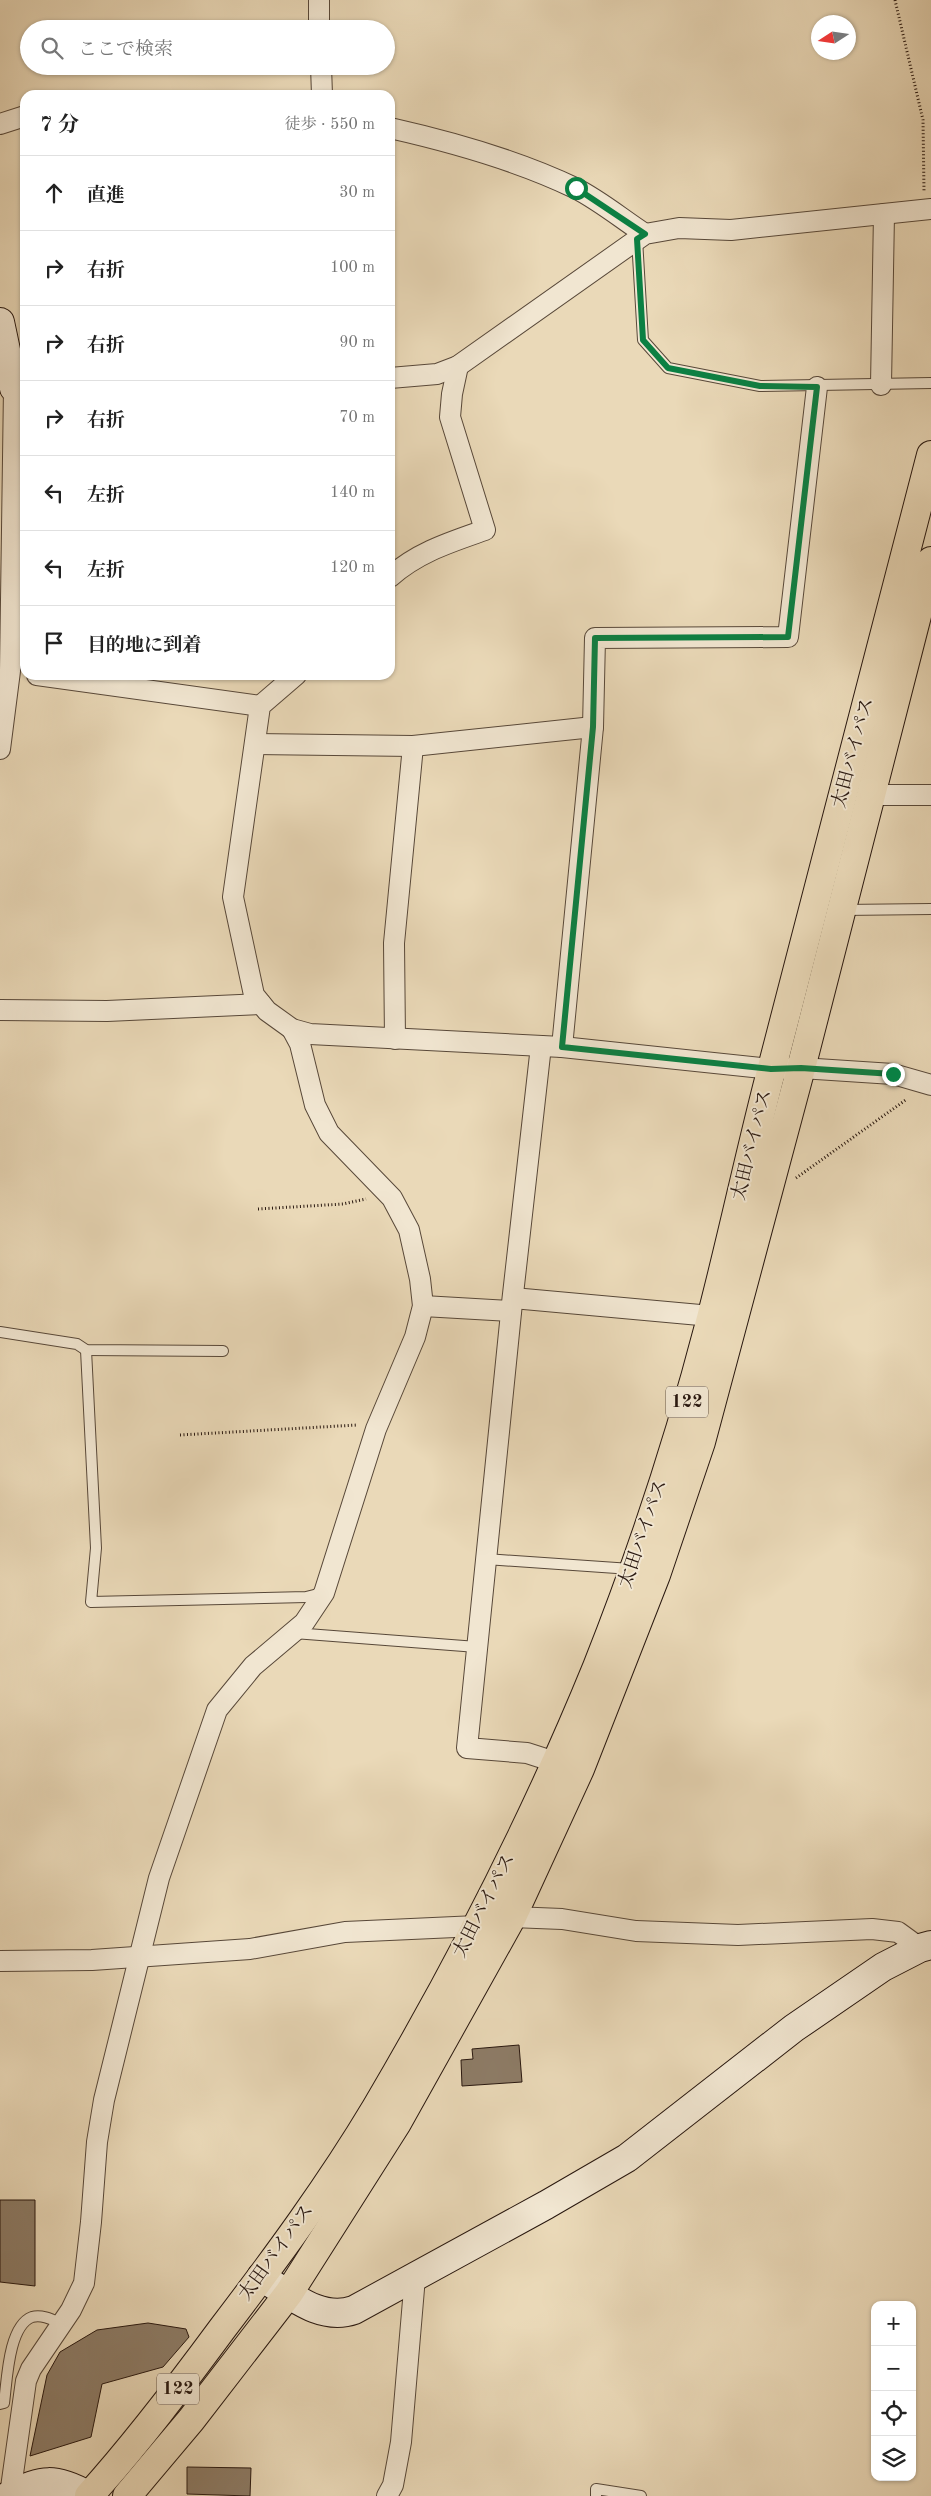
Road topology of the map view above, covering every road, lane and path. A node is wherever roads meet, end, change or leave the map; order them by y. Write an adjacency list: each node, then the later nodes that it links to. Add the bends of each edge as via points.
1 (318, 0): 3 (street)
2 (895, 0): 9 (path, via 923,120)
3 (319, 20)
4 (321, 75): 5 (street)
5 (322, 90)
6 (20, 118): 7 (street)
7 (0, 124)
8 (395, 129): 11 (street, via 516,163 576,188)
9 (927, 209): 10 (street)
10 (884, 214): 11 (street, via 731,230 678,228); 16 (street)
11 (641, 236): 13 (street); 17 (lane, via 643,340 668,368 760,386)
12 (0, 322): 18 (street)
13 (458, 366): 14 (street, via 437,374); 21 (street, via 450,417 485,530 431,549)
14 (395, 378)
15 (931, 383): 16 (lane)
16 (881, 385): 17 (lane)
17 (817, 387): 26 (street, via 788,637 595,638)
18 (13, 388): 22 (street)
19 (931, 455): 41 (highway, 太田バイパス / 122)
20 (931, 561): 31 (highway, 太田バイパス / 122)
21 (395, 572)
22 (18, 672): 29 (street)
23 (72, 680): 25 (street)
24 (290, 680): 25 (street)
25 (260, 706): 27 (street)
26 (593, 727): 28 (street); 39 (street)
27 (255, 744): 28 (street); 34 (street, via 233,897 254,995)
28 (413, 746): 37 (street, via 394,943)
29 (0, 749)
30 (931, 795): 31 (street)
31 (871, 796): 33 (highway, 太田バイパス / 122)
32 (931, 909): 33 (lane)
33 (842, 910): 40 (highway, 太田バイパス / 122)
34 (261, 1004): 35 (street, via 107,1011); 36 (street)
35 (0, 1010)
36 (292, 1029): 37 (street, via 310,1034); 44 (street, via 300,1044 315,1105 329,1133)
37 (395, 1039): 38 (street)
38 (542, 1046): 39 (street); 46 (street)
39 (562, 1047): 41 (street)
40 (801, 1068): 41 (street); 42 (street, via 893,1074); 43 (highway, 太田バイパス / 122)
41 (771, 1069): 48 (highway, 太田バイパス / 122)
42 (930, 1085): 43 (path, via 796,1178)
43 (775, 1170): 60 (highway, 太田バイパス / 122, via 701,1442 656,1576 580,1769)
44 (388, 1194): 45 (path, via 343,1204); 47 (street, via 409,1230)
45 (258, 1210)
46 (512, 1304): 47 (street); 48 (street); 54 (street)
47 (423, 1306): 52 (street, via 415,1337)
48 (711, 1316): 55 (highway, 太田バイパス / 122, via 671,1458)
49 (0, 1332): 50 (lane, via 77,1344)
50 (86, 1350): 51 (lane); 56 (lane, via 96,1548 91,1602 306,1597)
51 (223, 1351)
52 (378, 1424): 53 (path); 56 (street)
53 (180, 1435)
54 (486, 1559): 55 (lane); 58 (street)
55 (632, 1569): 59 (highway, 太田バイパス / 122, via 597,1666)
56 (324, 1593): 57 (street, via 304,1623)
57 (292, 1633): 58 (lane); 63 (street, via 253,1666 217,1710 159,1878)
58 (477, 1646): 59 (street, via 467,1748 528,1753)
59 (555, 1762): 61 (highway, 太田バイパス / 122)
60 (512, 1917): 61 (street); 62 (street, via 562,1919 636,1931 738,1935 872,1929 898,1932); 67 (highway, 太田バイパス / 122, via 397,2123)
61 (477, 1926): 63 (street, via 345,1932 250,1950); 65 (highway, 太田バイパス / 122, via 374,2112 295,2232)
62 (925, 1946): 66 (street, via 883,1967 794,2028 627,2158)
63 (138, 1957): 64 (street); 68 (street, via 97,2142 84,2283)
64 (0, 1961)
65 (261, 2277): 67 (street); 71 (highway, 太田バイパス / 122, via 184,2380)
66 (415, 2277): 67 (street, via 342,2314 317,2310); 73 (street, via 401,2442 393,2485)
67 (289, 2294): 72 (highway, 太田バイパス / 122)
68 (62, 2324): 69 (lane, via 40,2316 25,2322 10,2351 4,2403); 70 (street, via 26,2381)
69 (0, 2404)
70 (9, 2495): 71 (street, via 39,2482 51,2481 69,2485)
71 (89, 2496)
72 (127, 2496)
73 (387, 2496)
74 (596, 2496): 75 (lane, via 596,2489)
75 (641, 2496)

